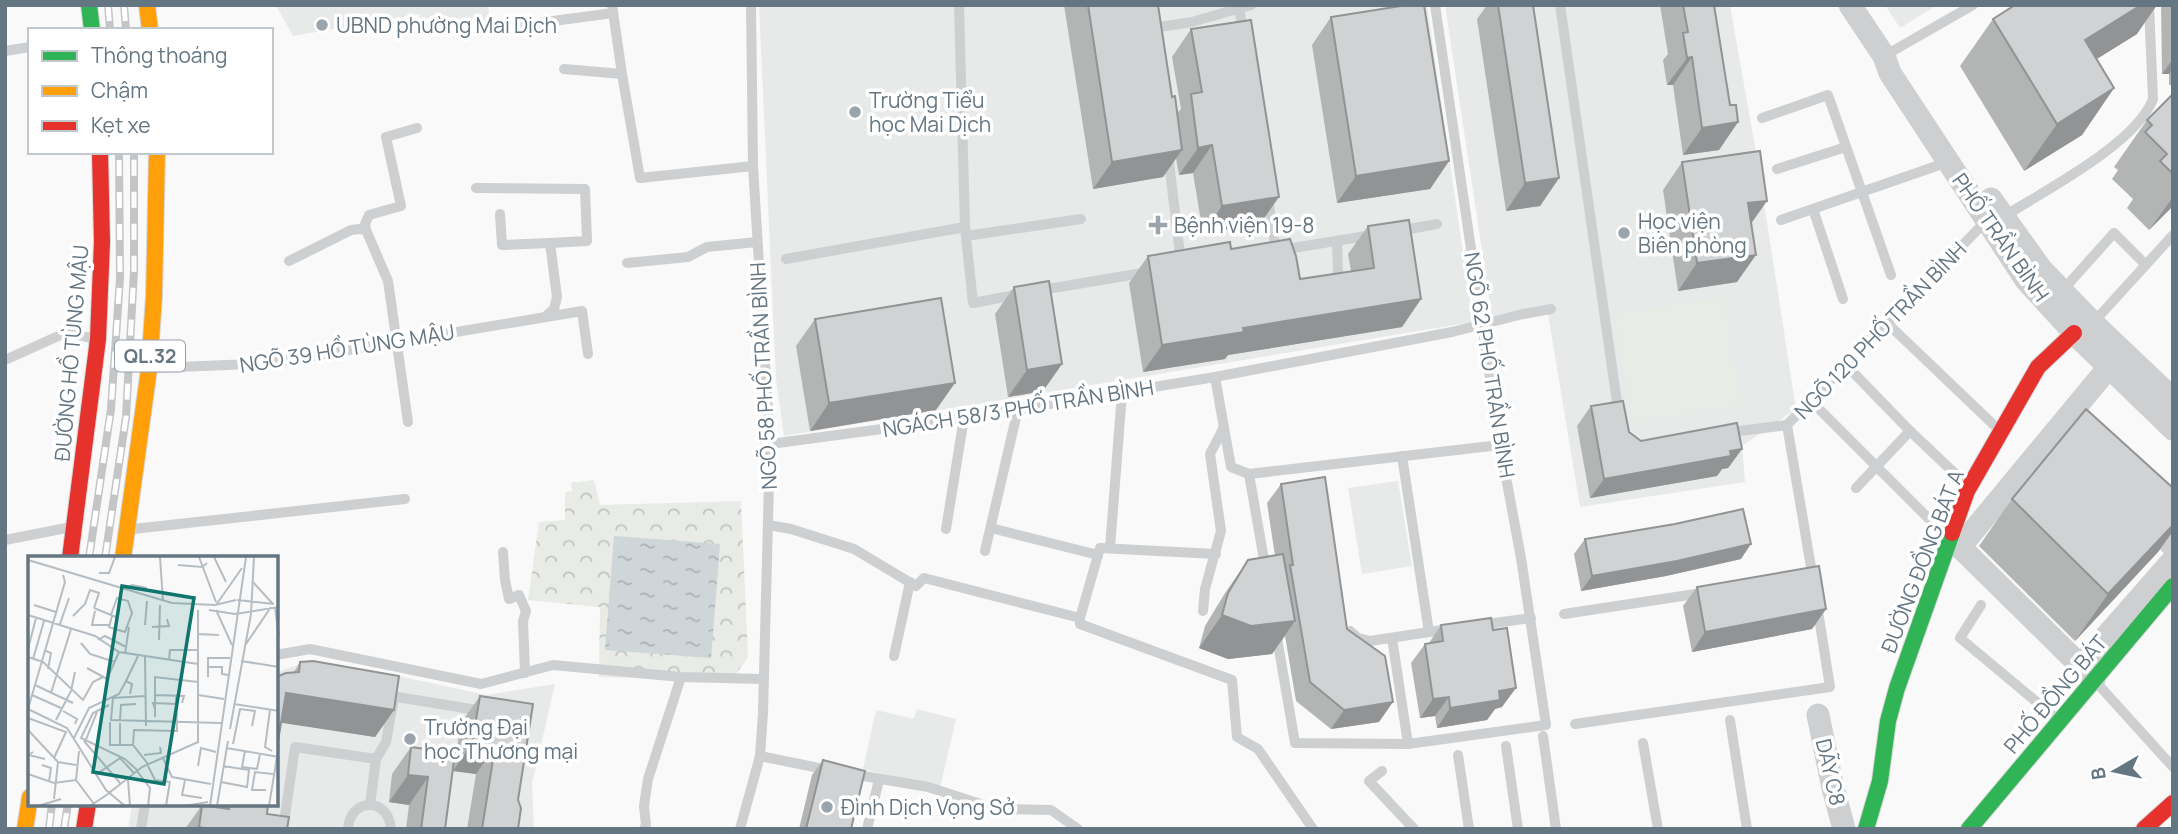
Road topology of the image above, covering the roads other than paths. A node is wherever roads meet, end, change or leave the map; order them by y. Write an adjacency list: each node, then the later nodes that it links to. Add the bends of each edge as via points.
1 (89, 5): 14 (main road)
2 (148, 5): 15 (main road)
3 (751, 5): 30 (lane, NGÕ 58 PHỐ TRẦN BÌNH)
4 (959, 5): 42 (lane)
5 (1251, 5): 11 (lane)
6 (1435, 5): 63 (lane, NGÕ 62 PHỐ TRẦN BÌNH)
7 (1560, 5): 82 (lane)
8 (1850, 5): 20 (street, PHỐ TRẦN BÌNH)
9 (1973, 5): 20 (lane)
10 (2149, 5): 37 (lane, NGÕ 120 PHỐ TRẦN BÌNH, via 2153,99 2148,111 2108,150)
11 (1239, 6): 16 (lane, via 1192,22 1152,22); 18 (lane)
12 (613, 9): 13 (lane); 22 (lane)
13 (523, 25)
14 (92, 28)
15 (150, 28)
16 (1155, 41)
17 (28, 47): 19 (lane)
18 (1245, 48)
19 (5, 51)
20 (1884, 56): 29 (street, PHỐ TRẦN BÌNH, via 1890,73); 37 (street, PHỐ TRẦN BÌNH, via 1902,64)
21 (564, 69): 22 (lane)
22 (622, 74): 30 (lane, via 640,178)
23 (1762, 118): 26 (lane, via 1828,95)
24 (417, 128): 41 (lane, via 386,137 401,206 369,215)
25 (1167, 147): 54 (lane, via 1186,265)
26 (1846, 147): 31 (lane); 34 (lane)
27 (100, 154): 65 (main road, ĐƯỜNG HỒ TÙNG MẬU / QL.32)
28 (157, 154): 71 (main road, QL.32)
29 (1948, 162): 34 (lane); 37 (street, PHỐ TRẦN BÌNH)
30 (753, 166): 45 (lane, NGÕ 58 PHỐ TRẦN BÌNH)
31 (1777, 169)
32 (1265, 183): 47 (lane)
33 (476, 188): 46 (lane, via 585,189 587,241)
34 (1863, 192): 35 (lane); 56 (lane)
35 (1813, 209): 39 (lane); 59 (lane)
36 (499, 214): 46 (lane, via 502,245)
37 (1995, 218): 58 (street, PHỐ TRẦN BÌNH); 62 (lane, NGÕ 120 PHỐ TRẦN BÌNH); 64 (street, PHỐ TRẦN BÌNH, via 2026,280)
38 (1081, 219): 42 (lane)
39 (1781, 220)
40 (1437, 224): 44 (lane)
41 (366, 230): 50 (lane, via 351,230); 66 (lane, via 388,281)
42 (966, 232): 49 (lane); 55 (lane, via 973,303)
43 (2173, 235): 53 (lane)
44 (1337, 241): 47 (lane); 57 (lane, via 1338,274)
45 (757, 242): 51 (lane, via 707,247 688,257); 87 (lane, NGÕ 58 PHỐ TRẦN BÌNH)
46 (550, 243): 61 (lane, via 557,297 554,309)
47 (1275, 251): 48 (lane); 52 (lane)
48 (1262, 253)
49 (786, 259)
50 (289, 261)
51 (627, 263)
52 (1279, 264)
53 (2146, 265): 58 (lane, via 2114,233); 64 (lane)
54 (1168, 268)
55 (1156, 270)
56 (1891, 275)
57 (1326, 290)
58 (2062, 291): 64 (street, PHỐ TRẦN BÌNH)
59 (1843, 299)
60 (1550, 309): 63 (lane, NGÁCH 58/3 PHỐ TRẦN BÌNH)
61 (545, 317): 66 (lane, NGÕ 39 HỒ TÙNG MẬU); 67 (lane, NGÕ 39 HỒ TÙNG MẬU, via 582,312)
62 (1887, 323): 69 (lane, NGÕ 120 PHỐ TRẦN BÌNH); 84 (lane)
63 (1483, 325): 72 (lane, NGÁCH 58/3 PHỐ TRẦN BÌNH); 88 (lane, NGÕ 62 PHỐ TRẦN BÌNH)
64 (2082, 331): 70 (street, PHỐ TRẦN BÌNH); 73 (street, PHỐ TRẦN BÌNH); 84 (main road, ĐƯỜNG ĐỒNG BÁT A, via 2038,367)
65 (98, 339): 68 (lane, via 65,333); 100 (main road, ĐƯỜNG HỒ TÙNG MẬU / QL.32)
66 (397, 342): 71 (lane, NGÕ 39 HỒ TÙNG MẬU, via 271,363); 78 (lane)
67 (588, 354)
68 (5, 360)
69 (1846, 365): 75 (lane, NGÕ 120 PHỐ TRẦN BÌNH); 83 (lane)
70 (2109, 366): 81 (street, PHỐ TRẦN BÌNH); 85 (street)
71 (149, 369): 103 (main road, QL.32)
72 (1215, 377): 74 (lane, NGÁCH 58/3 PHỐ TRẦN BÌNH); 80 (lane)
73 (2169, 389)
74 (1122, 393): 76 (lane, NGÁCH 58/3 PHỐ TRẦN BÌNH); 107 (lane)
75 (1811, 401): 79 (lane, NGÕ 120 PHỐ TRẦN BÌNH); 91 (lane)
76 (1018, 409): 77 (lane, NGÁCH 58/3 PHỐ TRẦN BÌNH); 102 (lane)
77 (964, 418): 87 (lane, NGÁCH 58/3 PHỐ TRẦN BÌNH); 101 (lane)
78 (408, 422)
79 (1787, 425): 86 (lane); 115 (lane, NGÕ 120 PHỐ TRẦN BÌNH)
80 (1224, 427): 93 (lane, via 1231,467); 110 (lane, via 1210,454 1221,531)
81 (2173, 429)
82 (1621, 431)
83 (1910, 431): 91 (lane); 95 (lane)
84 (2000, 431): 95 (main road, ĐƯỜNG ĐỒNG BÁT A)
85 (2055, 431): 89 (street); 133 (street, via 1960,547)
86 (1719, 434)
87 (771, 444): 99 (lane, NGÕ 58 PHỐ TRẦN BÌNH)
88 (1500, 445): 90 (lane); 125 (lane, NGÕ 62 PHỐ TRẦN BÌNH)
89 (2075, 450)
90 (1402, 456): 92 (lane); 128 (lane)
91 (1877, 465): 96 (lane); 104 (lane)
92 (1314, 466): 93 (lane); 94 (lane)
93 (1249, 474): 117 (lane)
94 (1316, 479)
95 (1969, 486): 104 (main road, ĐƯỜNG ĐỒNG BÁT A)
96 (1856, 488)
97 (405, 499): 103 (lane)
98 (2133, 508): 106 (street)
99 (768, 525): 118 (lane, via 855,549); 135 (lane, NGÕ 58 PHỐ TRẦN BÌNH)
100 (75, 527): 105 (lane); 112 (main road, ĐƯỜNG HỒ TÙNG MẬU / QL.32)
101 (946, 528)
102 (991, 528): 108 (lane); 111 (lane)
103 (127, 530): 113 (main road, QL.32)
104 (1949, 539): 177 (main road, ĐƯỜNG ĐỒNG BÁT A, via 1891,710 1880,781)
105 (5, 540)
106 (2173, 546)
107 (1110, 548): 110 (lane); 111 (lane, via 1100,548)
108 (985, 551)
109 (503, 552): 132 (lane, via 509,599 519,595 526,611)
110 (1216, 554): 122 (lane)
111 (1098, 555): 124 (lane)
112 (70, 556)
113 (123, 556)
114 (2173, 560): 133 (street)
115 (1812, 577): 116 (lane); 142 (lane, NGÕ 120 PHỐ TRẦN BÌNH, via 1830,687)
116 (1798, 579)
117 (1268, 581)
118 (910, 582): 124 (lane, via 916,586 924,578); 131 (lane)
119 (2173, 586): 133 (main road, PHỐ ĐỒNG BÁT)
120 (1716, 591): 123 (lane)
121 (1981, 605): 141 (lane, via 1960,638)
122 (1203, 611)
123 (1564, 614)
124 (1080, 618): 169 (lane, via 1080,624 1232,680 1237,737 1258,750)
125 (1531, 618): 128 (lane); 143 (lane, NGÕ 62 PHỐ TRẦN BÌNH)
126 (1274, 622): 145 (lane, via 1295,743)
127 (1344, 623): 129 (lane, via 1358,638)
128 (1429, 632): 129 (lane)
129 (1392, 638): 145 (lane)
130 (278, 655): 132 (lane, via 310,649 481,684)
131 (894, 656)
132 (525, 673): 134 (lane, via 552,665)
133 (2087, 673): 141 (main road, PHỐ ĐỒNG BÁT); 150 (lane)
134 (681, 677): 135 (lane); 165 (lane, via 648,779)
135 (762, 679): 148 (lane, NGÕ 58 PHỐ TRẦN BÌNH)
136 (369, 692): 137 (lane)
137 (394, 696): 138 (lane); 149 (lane, via 386,742)
138 (489, 712)
139 (1818, 715): 176 (street, DÃY C8)
140 (1730, 720): 175 (lane)
141 (2059, 721): 158 (main road, PHỐ ĐỒNG BÁT)
142 (1575, 724)
143 (1545, 730): 145 (lane); 173 (lane, NGÕ 62 PHỐ TRẦN BÌNH)
144 (1643, 743): 174 (lane)
145 (1408, 744)
146 (1506, 746): 172 (lane)
147 (1458, 755): 171 (lane)
148 (760, 756): 152 (lane); 166 (lane, NGÕ 58 PHỐ TRẦN BÌNH)
149 (376, 759): 155 (lane); 162 (lane, via 295,747)
150 (2173, 767)
151 (1382, 771): 170 (lane, via 1369,781)
152 (879, 780): 167 (lane); 168 (lane, via 928,787 996,809 1051,810)
153 (26, 799): 159 (main road)
154 (2173, 803): 178 (main road)
155 (370, 805): 163 (lane, via 352,814); 164 (lane, via 388,815)
156 (88, 806): 160 (main road)
157 (145, 806): 161 (lane)
158 (1978, 826)
159 (25, 829)
160 (84, 829)
161 (141, 829)
162 (283, 829)
163 (348, 829)
164 (391, 829)
165 (644, 829)
166 (740, 829)
167 (867, 829)
168 (1078, 829)
169 (1313, 829)
170 (1414, 829)
171 (1469, 829)
172 (1518, 829)
173 (1556, 829)
174 (1658, 829)
175 (1747, 829)
176 (1844, 829)
177 (1866, 829)
178 (2144, 829)

